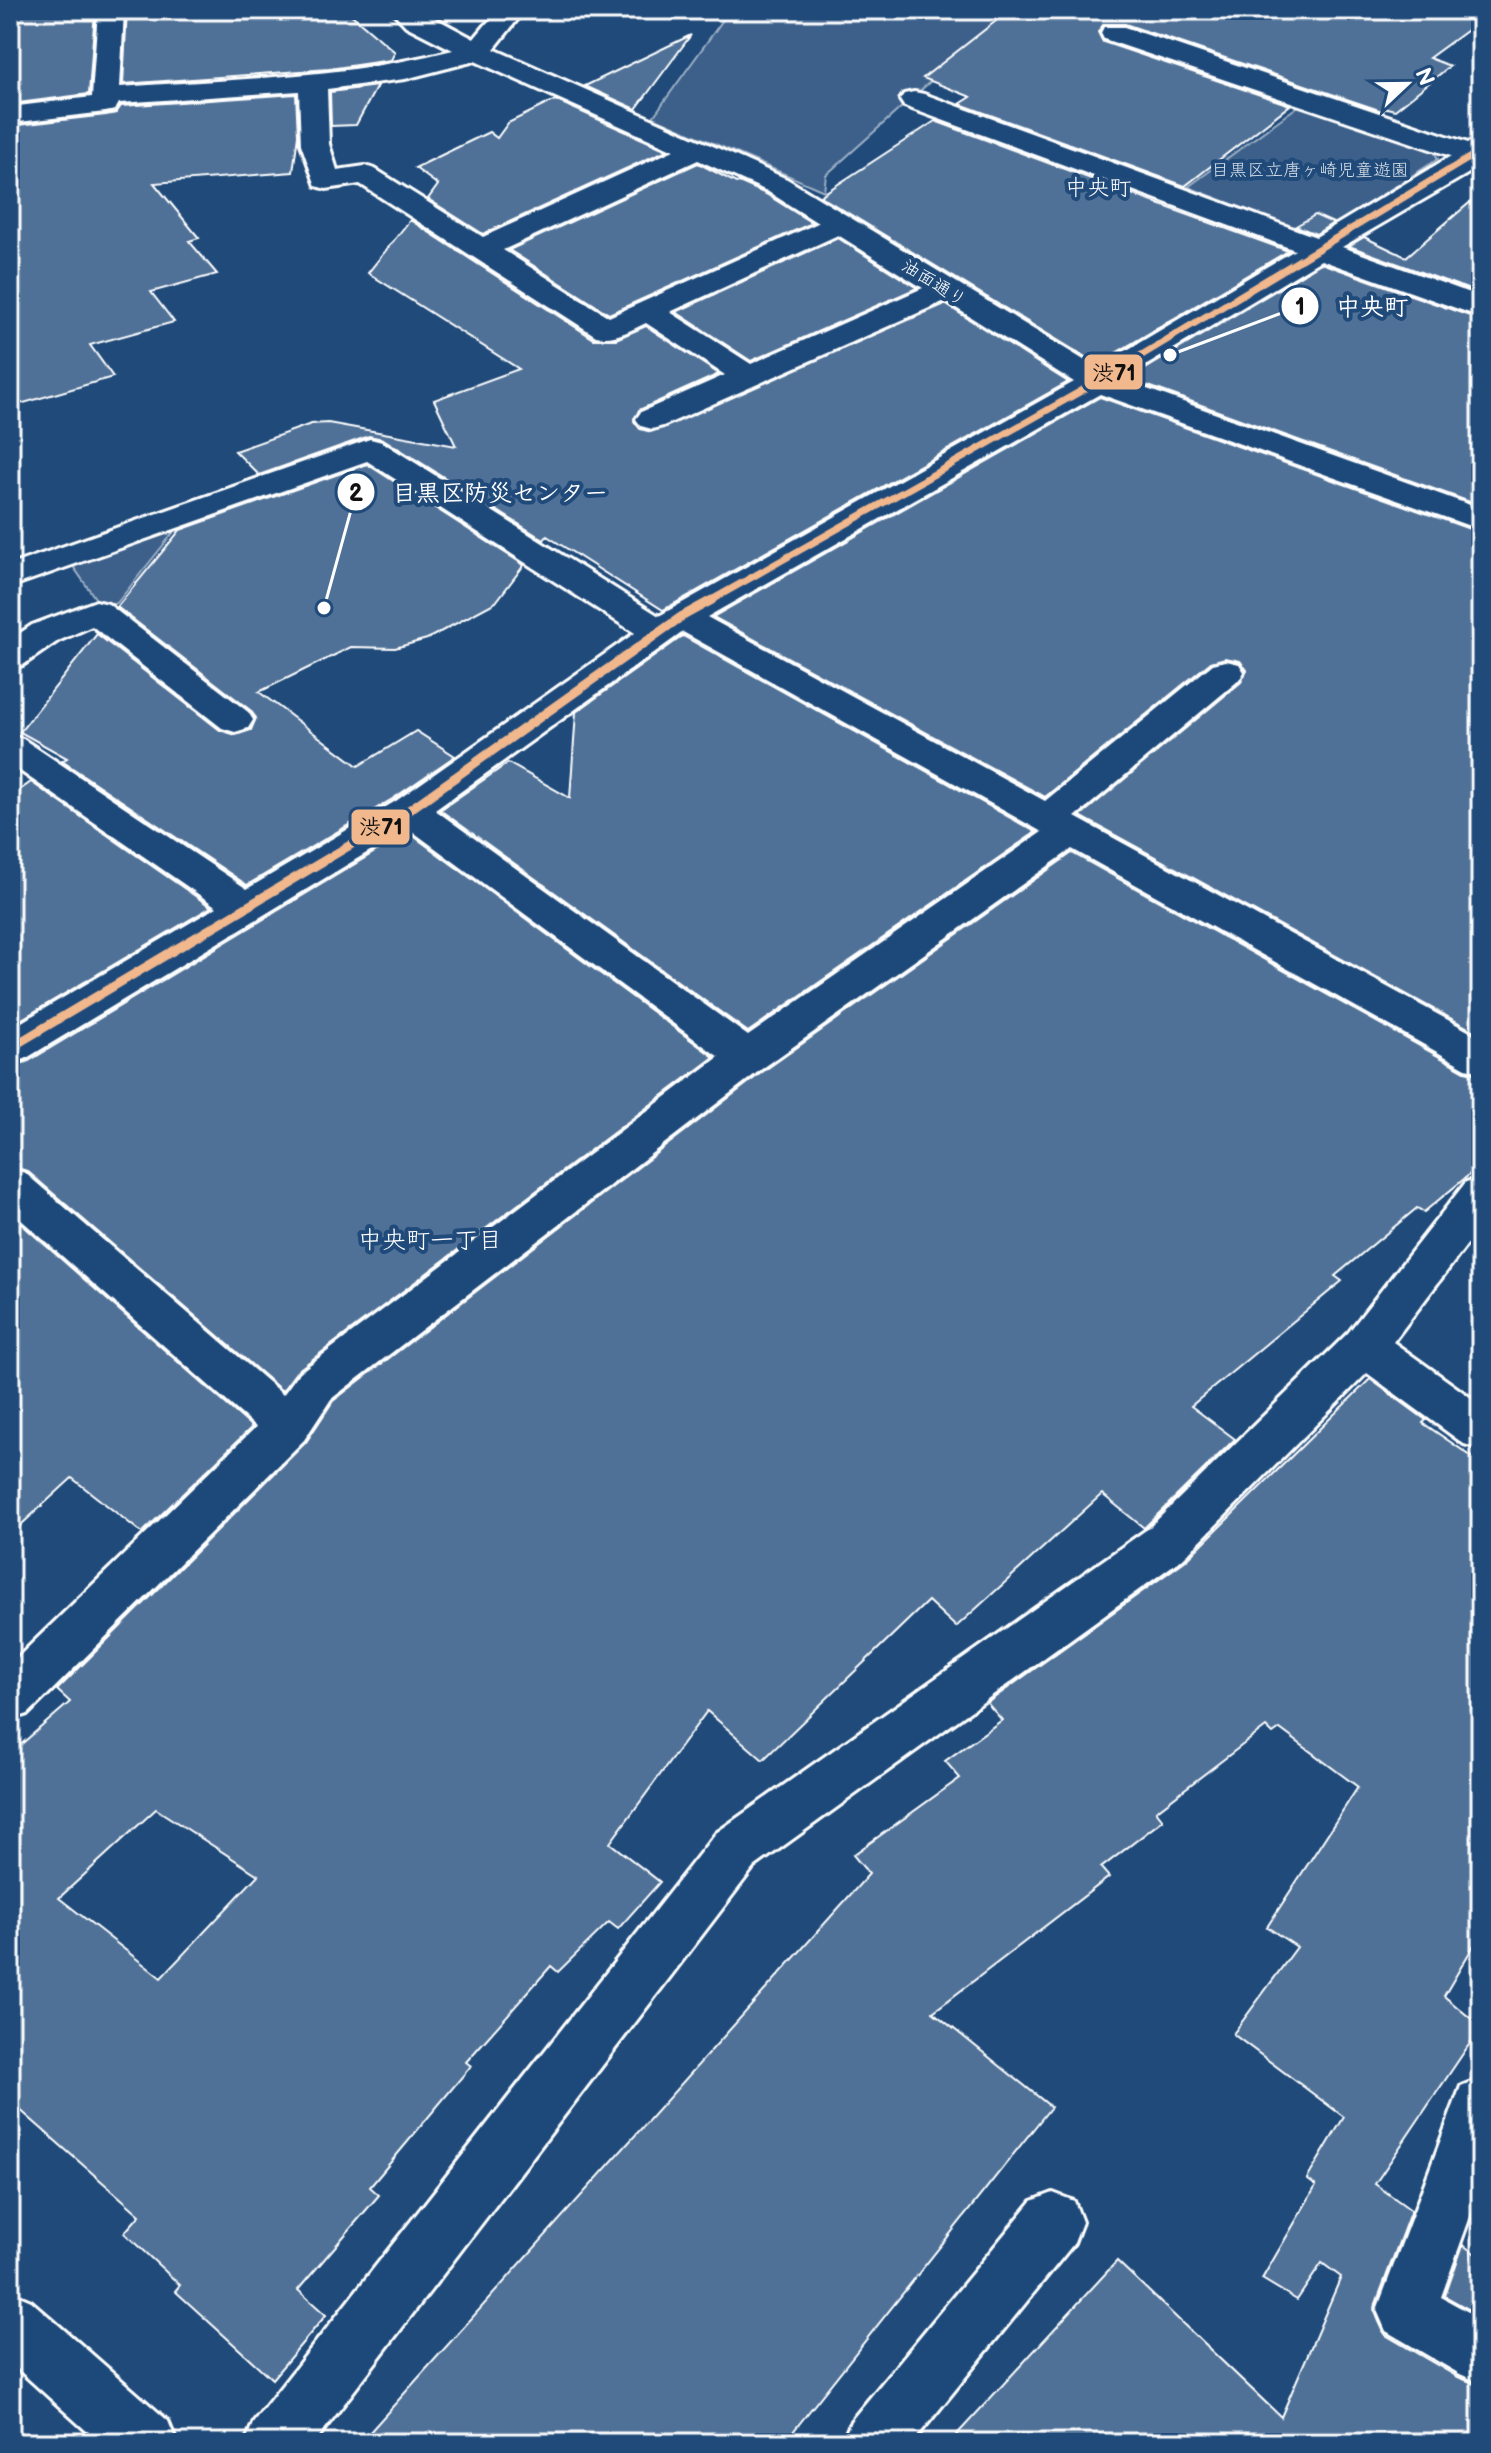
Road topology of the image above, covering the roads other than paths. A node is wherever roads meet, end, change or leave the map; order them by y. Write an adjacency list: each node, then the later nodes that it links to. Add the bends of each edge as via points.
1 (111, 10): 7 (street)
2 (404, 10): 5 (street, 油面通り)
3 (512, 10): 5 (street)
4 (1114, 33): 11 (street)
5 (477, 52): 6 (street, via 405,71); 10 (street, 油面通り)
6 (313, 82): 7 (street); 14 (street, via 315,144 326,180 365,175)
7 (105, 96): 9 (street, via 105,104)
8 (914, 100): 13 (street)
9 (10, 115)
10 (699, 149): 12 (street, 油面通り, via 777,185); 14 (street)
11 (1479, 153): 13 (street)
12 (839, 224): 15 (street, 油面通り); 17 (street)
13 (1321, 248): 16 (street); 19 (street)
14 (481, 249): 17 (street, via 607,329)
15 (945, 290): 18 (street); 19 (street, 油面通り)
16 (1481, 308)
17 (648, 311): 18 (street)
18 (749, 377): 20 (street)
19 (1097, 382): 21 (street, 油面通り); 23 (street)
20 (652, 419)
21 (1481, 520)
22 (10, 577): 23 (street, via 370,449)
23 (670, 625): 28 (street); 29 (street)
24 (10, 657): 26 (street, via 45,633 96,612)
25 (1226, 672): 29 (street)
26 (235, 720)
27 (10, 747): 30 (street)
28 (409, 810): 30 (street); 32 (street)
29 (1059, 825): 32 (street); 33 (street)
30 (244, 906): 31 (street)
31 (10, 1048)
32 (748, 1057): 37 (street, via 315,1386)
33 (1481, 1057)
34 (10, 1185): 37 (street)
35 (1481, 1194): 36 (street)
36 (1364, 1346): 38 (street); 45 (street, via 1166,1543 735,1850)
37 (287, 1426): 39 (street)
38 (1481, 1430)
39 (10, 1698)
40 (1481, 2106): 43 (street, via 1407,2310)
41 (1053, 2222): 46 (street)
42 (10, 2322): 44 (street)
43 (1481, 2353)
44 (146, 2443)
45 (276, 2443)
46 (873, 2443)

